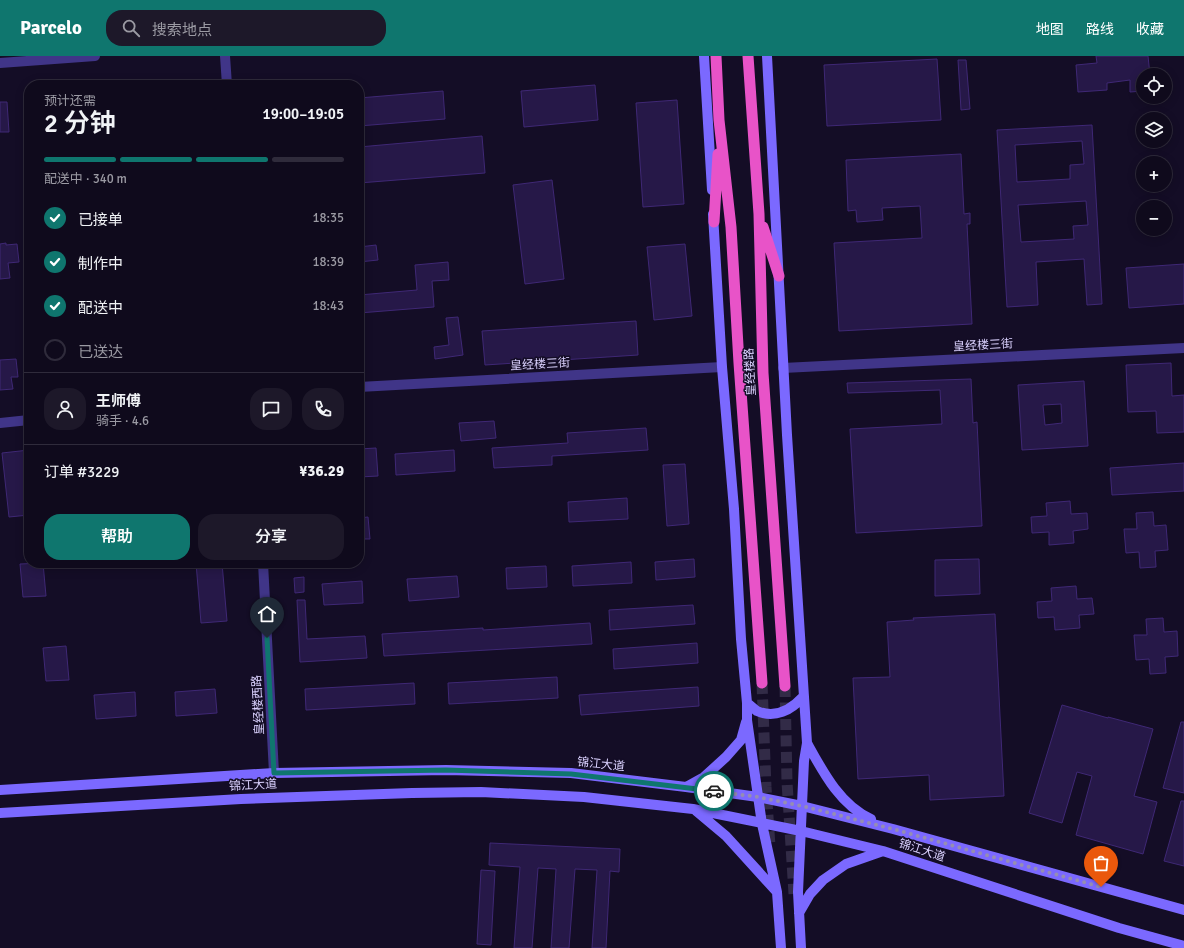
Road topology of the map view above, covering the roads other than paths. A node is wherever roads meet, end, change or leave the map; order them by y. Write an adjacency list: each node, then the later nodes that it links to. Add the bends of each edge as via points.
1 (95, 56): 7 (street)
2 (225, 56): 8 (street)
3 (704, 56): 11 (main road)
4 (716, 56): 9 (highway, 皇经楼路)
5 (748, 56): 10 (highway, 皇经楼路)
6 (767, 56): 12 (main road)
7 (0, 63)
8 (227, 80)
9 (719, 120): 11 (highway); 20 (highway, 皇经楼路, via 731,227)
10 (759, 214): 12 (highway); 21 (highway, 皇经楼路, via 763,373)
11 (714, 222): 14 (main road)
12 (779, 276): 15 (main road)
13 (1184, 348): 15 (street, 皇经楼三街)
14 (722, 367): 16 (street, 皇经楼三街); 23 (main road)
15 (783, 368): 22 (main road)
16 (364, 387)
17 (24, 421): 18 (street)
18 (0, 423)
19 (263, 568): 26 (street, 皇经楼西路)
20 (762, 683)
21 (785, 686)
22 (803, 697): 23 (main road, via 789,710 778,714 757,711); 25 (main road)
23 (747, 703): 24 (main road)
24 (747, 720): 27 (main road, via 741,740 726,757 704,777); 29 (main road)
25 (807, 743): 30 (main road); 34 (main road, via 832,786 860,814)
26 (274, 773): 27 (main road, 锦江大道, via 446,770 571,774); 28 (main road, 锦江大道)
27 (686, 787): 29 (main road, 锦江大道)
28 (0, 790)
29 (758, 797): 30 (main road, 锦江大道); 33 (main road)
30 (802, 806): 34 (main road, 锦江大道); 35 (main road)
31 (693, 809): 32 (main road, 锦江大道, via 584,796 481,792 241,799); 33 (main road, 锦江大道); 37 (main road, via 726,836)
32 (0, 813)
33 (762, 824): 35 (main road, 锦江大道); 37 (main road)
34 (893, 829): 38 (main road, 锦江大道)
35 (801, 831): 36 (main road, 锦江大道); 39 (main road)
36 (883, 851): 39 (main road, via 846,864 823,880 810,894); 40 (main road, 锦江大道, via 1119,928)
37 (776, 892): 41 (main road)
38 (1184, 910)
39 (799, 913): 42 (main road)
40 (1184, 946)
41 (781, 948)
42 (801, 948)

